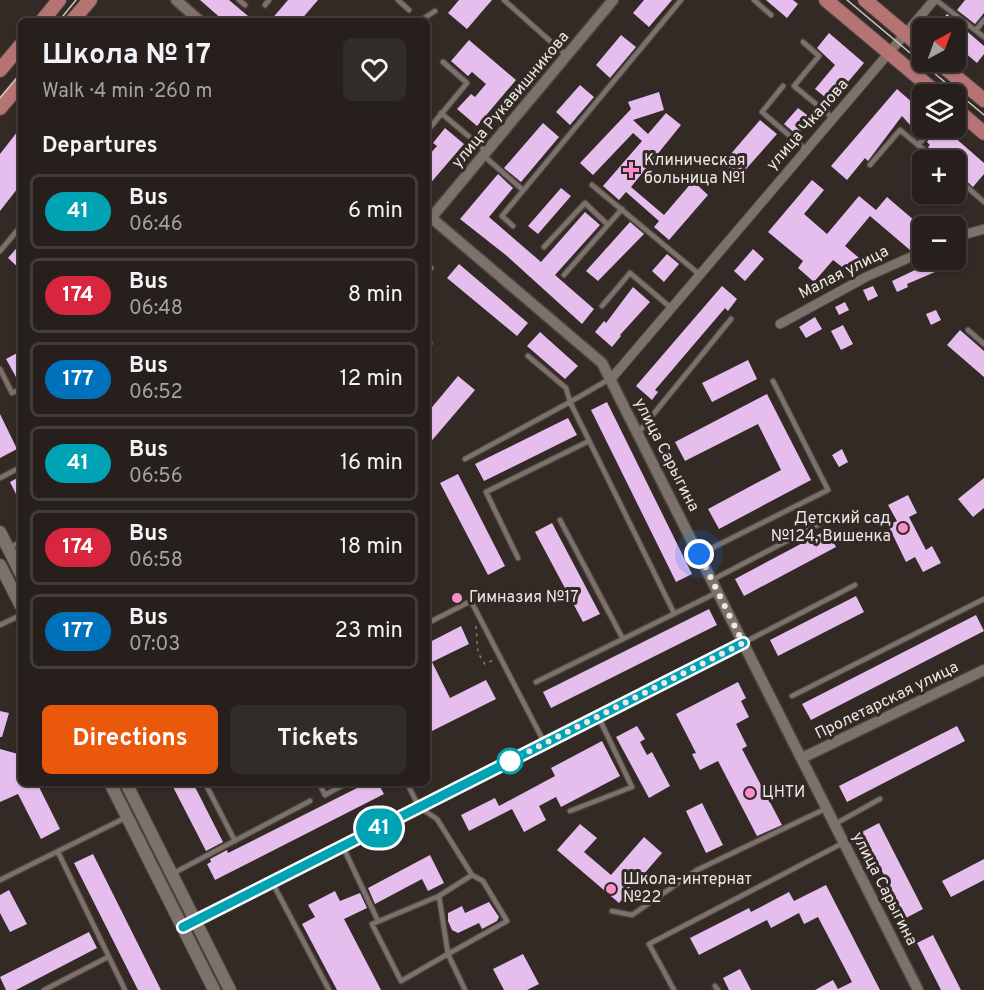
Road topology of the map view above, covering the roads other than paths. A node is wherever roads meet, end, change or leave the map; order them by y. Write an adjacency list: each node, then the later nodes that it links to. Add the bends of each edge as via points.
1 (59, 0): 19 (main road)
2 (90, 0): 20 (main road)
3 (176, 0): 21 (street)
4 (239, 0): 14 (lane)
5 (269, 0): 15 (lane)
6 (398, 0): 16 (lane)
7 (504, 0): 31 (lane)
8 (613, 0): 31 (street, улица Рукавишникова)
9 (681, 0): 53 (lane)
10 (754, 0): 18 (lane)
11 (826, 0): 30 (main road)
12 (865, 0): 25 (main road)
13 (935, 0): 24 (lane); 25 (street, улица Чкалова)
14 (244, 5)
15 (265, 5)
16 (409, 10)
17 (435, 11): 22 (lane)
18 (771, 15)
19 (44, 18)
20 (75, 18)
21 (197, 18)
22 (424, 18)
23 (984, 20): 24 (lane)
24 (976, 30): 26 (lane)
25 (906, 34): 27 (main road); 30 (street, улица Чкалова)
26 (984, 37)
27 (912, 39)
28 (803, 42): 41 (lane, via 819,56 794,86)
29 (18, 49): 33 (main road)
30 (890, 54): 35 (main road); 41 (street, улица Чкалова)
31 (567, 56): 49 (street, улица Рукавишникова)
32 (443, 62): 40 (lane, via 467,83)
33 (0, 70)
34 (950, 72): 38 (main road)
35 (926, 84)
36 (783, 86): 47 (lane, via 762,111)
37 (18, 87): 39 (main road)
38 (984, 100)
39 (0, 108)
40 (441, 113): 43 (lane); 49 (lane)
41 (833, 118): 47 (street, улица Чкалова)
42 (966, 118): 44 (main road)
43 (430, 127)
44 (984, 133)
45 (924, 138): 46 (lane)
46 (918, 145): 48 (lane); 50 (lane, via 900,130)
47 (806, 150): 66 (street, улица Чкалова)
48 (924, 150)
49 (485, 154): 53 (lane); 56 (street, улица Рукавишникова)
50 (870, 165)
51 (592, 185): 55 (lane)
52 (966, 186): 54 (lane)
53 (523, 190): 59 (lane, via 502,216)
54 (984, 202)
55 (622, 209): 58 (lane); 66 (lane)
56 (430, 215)
57 (430, 217): 76 (street, улица Сарыгина, via 590,352)
58 (608, 225): 63 (lane, via 585,203); 67 (lane)
59 (513, 226)
60 (984, 229): 62 (street)
61 (18, 230): 64 (lane)
62 (966, 234)
63 (544, 247)
64 (0, 251)
65 (912, 256): 71 (street, Малая улица)
66 (699, 274): 69 (street, улица Чкалова)
67 (564, 275)
68 (602, 306): 69 (lane, via 630,273)
69 (670, 307): 76 (street, улица Чкалова)
70 (731, 320): 80 (lane)
71 (780, 324)
72 (968, 330): 73 (lane)
73 (984, 344)
74 (528, 356): 79 (lane, via 566,388)
75 (0, 369): 78 (lane, via 12,393)
76 (611, 379): 79 (lane); 80 (street, улица Сарыгина)
77 (773, 381): 90 (lane, via 828,490)
78 (18, 390)
79 (570, 402): 81 (lane); 82 (lane)
80 (638, 433): 90 (street, улица Сарыгина)
81 (589, 441): 91 (lane, via 486,492); 99 (lane)
82 (465, 459)
83 (18, 469): 84 (lane)
84 (0, 478)
85 (560, 520): 103 (lane)
86 (827, 520): 94 (lane)
87 (0, 532): 89 (main road)
88 (18, 543): 89 (lane)
89 (8, 548): 93 (main road)
90 (699, 554): 94 (street, улица Сарыгина)
91 (518, 558)
92 (0, 565): 98 (main road)
93 (18, 568)
94 (711, 580): 96 (street, улица Сарыгина)
95 (855, 585): 104 (lane)
96 (717, 592): 99 (lane); 104 (street, улица Сарыгина)
97 (984, 599): 107 (lane)
98 (18, 600)
99 (674, 613): 103 (lane)
100 (18, 616): 102 (lane)
101 (430, 622): 109 (lane, via 471,601)
102 (0, 625)
103 (623, 639): 106 (lane)
104 (743, 643): 108 (street); 110 (street, улица Сарыгина)
105 (984, 670): 110 (street, Пролетарская улица)
106 (536, 682)
107 (792, 696)
108 (598, 716): 109 (street); 121 (lane, via 632,787)
109 (544, 744): 119 (street)
110 (802, 758): 120 (street, улица Сарыгина)
111 (112, 786): 122 (main road)
112 (127, 786): 128 (main road)
113 (207, 786): 124 (lane)
114 (320, 786): 115 (lane, via 325,795)
115 (342, 786)
116 (408, 786): 119 (lane)
117 (880, 799): 123 (lane)
118 (310, 801): 124 (lane)
119 (419, 807): 126 (street); 129 (lane, via 438,819)
120 (827, 808): 123 (street, улица Сарыгина); 133 (lane, via 697,870 632,915)
121 (570, 811)
122 (127, 817): 127 (lane); 136 (main road)
123 (835, 824): 125 (street, улица Сарыгина)
124 (235, 842): 128 (lane)
125 (844, 842): 145 (lane, via 649,944); 146 (street, улица Сарыгина)
126 (343, 846): 131 (street); 135 (lane)
127 (58, 852): 130 (lane); 138 (lane)
128 (171, 874): 134 (main road)
129 (472, 875): 132 (lane); 137 (lane, via 483,881 507,921)
130 (0, 880)
131 (272, 882): 134 (street); 143 (lane)
132 (439, 896): 135 (lane); 137 (lane)
133 (612, 910)
134 (195, 921): 136 (street); 142 (main road)
135 (378, 921): 137 (lane, via 372,924 401,981)
136 (183, 927): 141 (main road)
137 (448, 954): 144 (lane)
138 (108, 957): 139 (lane); 140 (lane)
139 (44, 990)
140 (125, 990)
141 (214, 990)
142 (230, 990)
143 (329, 990)
144 (465, 990)
145 (674, 990)
146 (918, 990)

